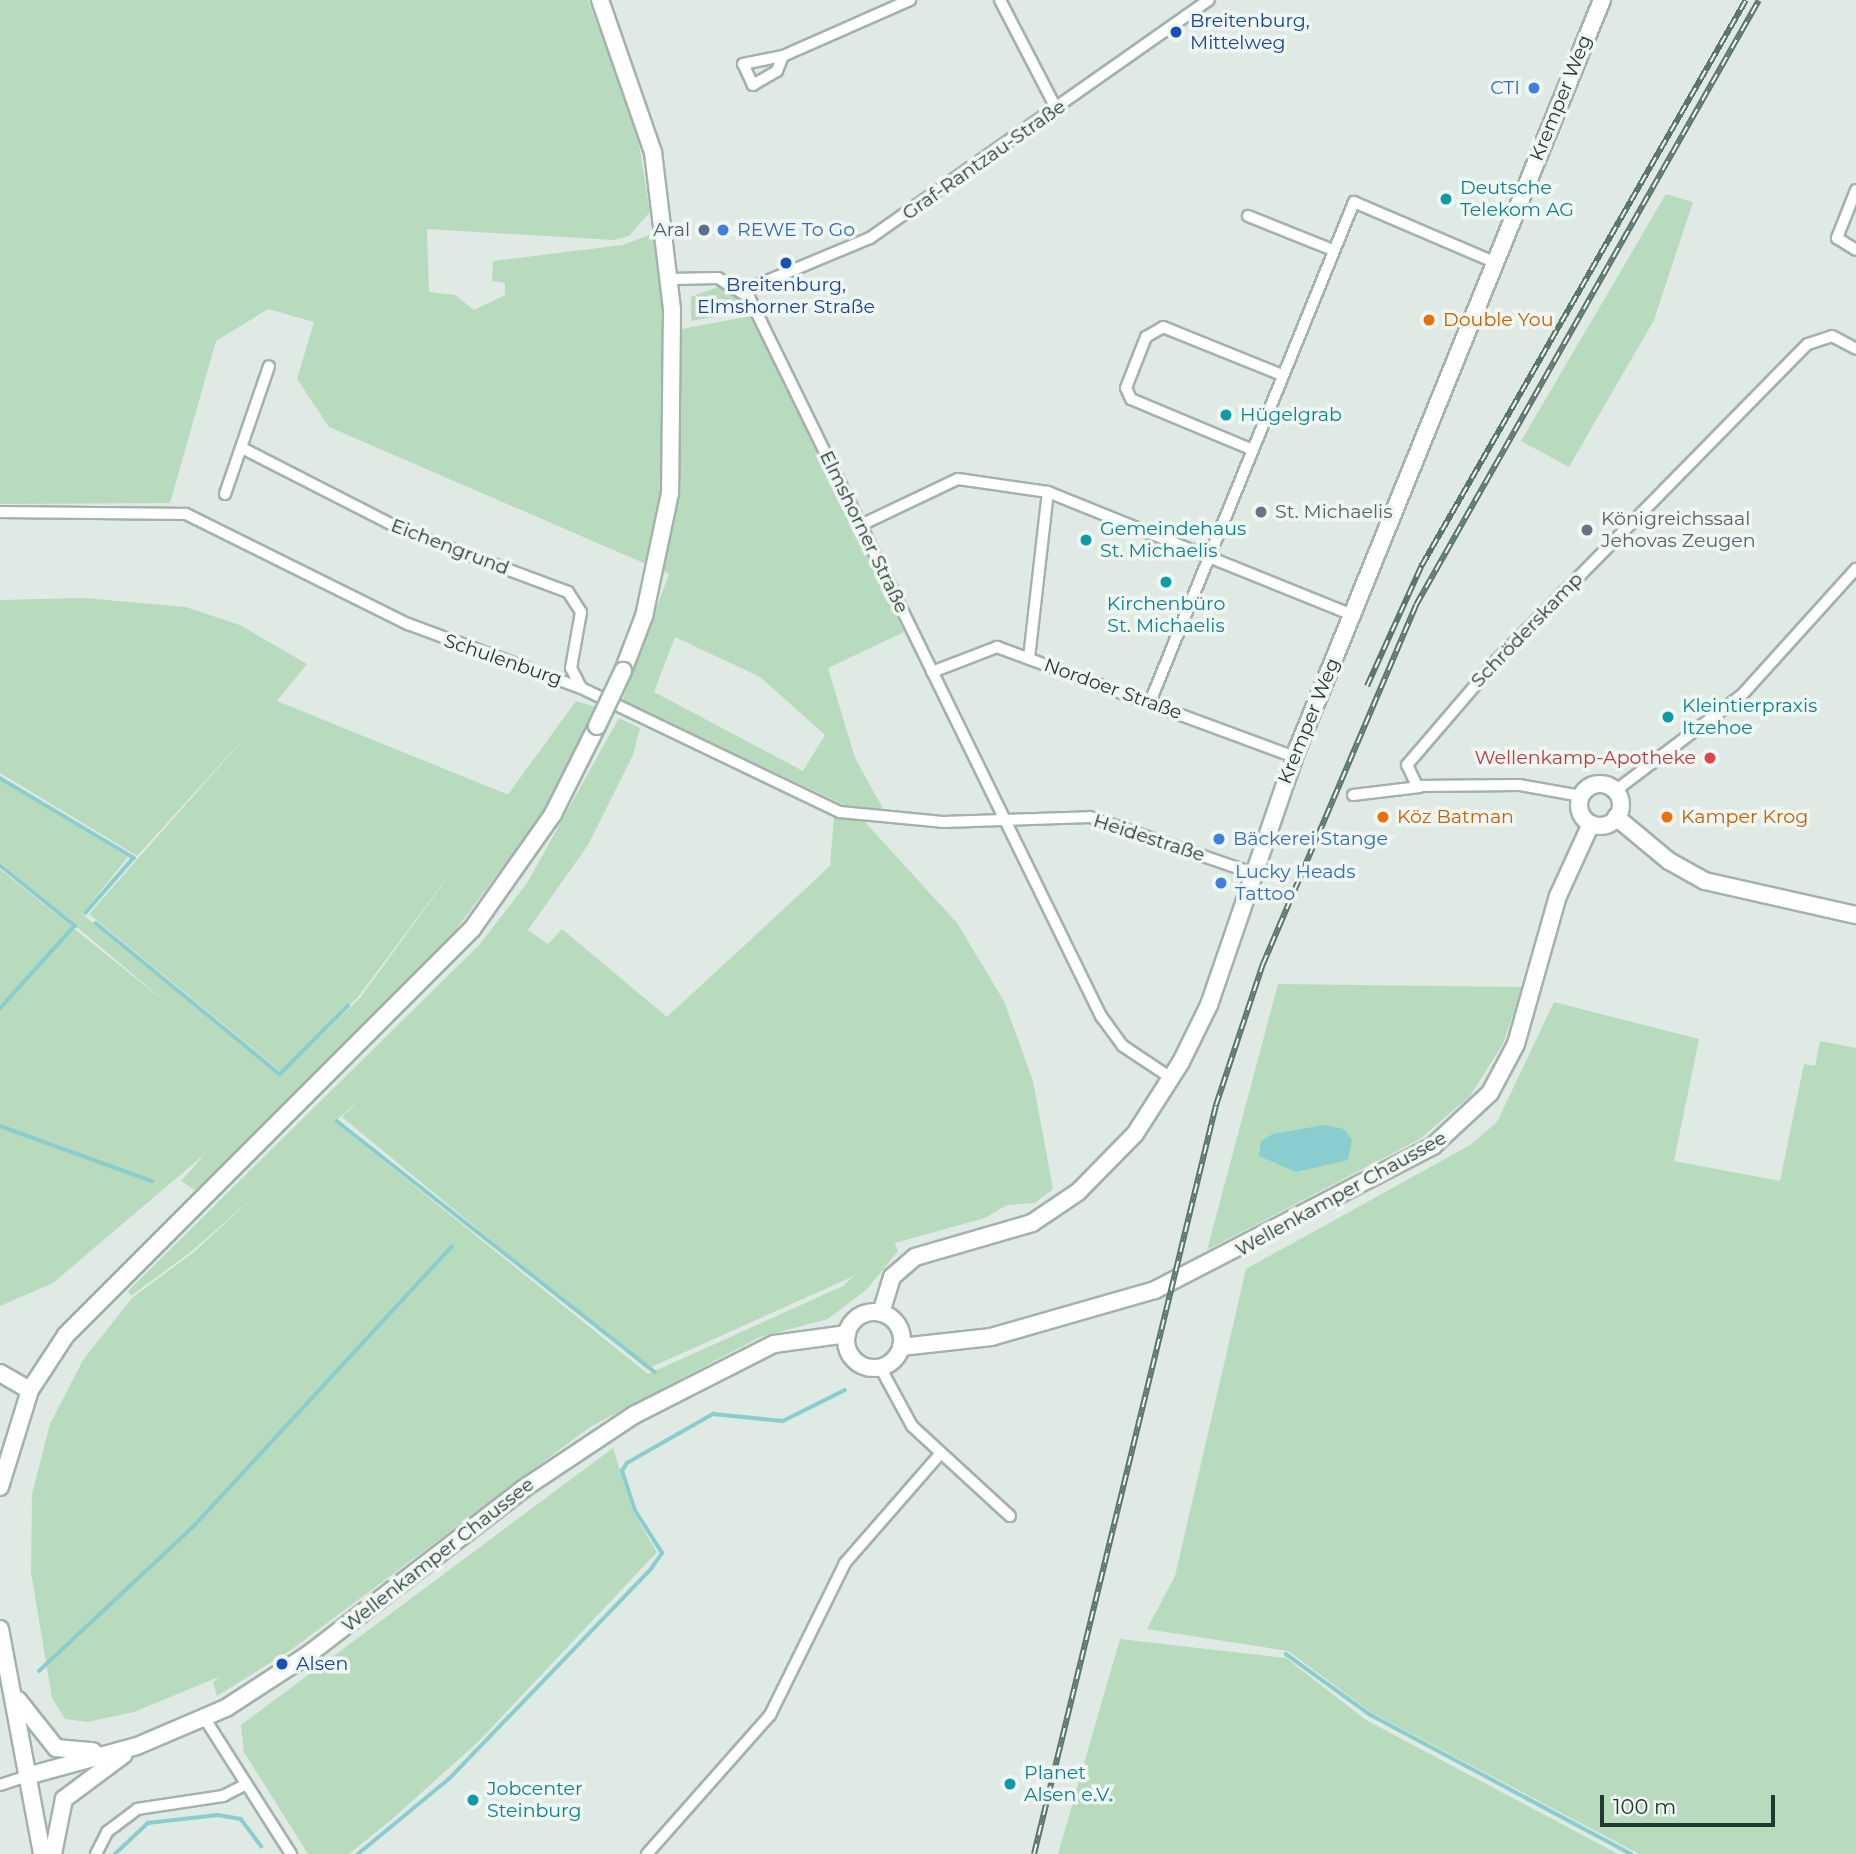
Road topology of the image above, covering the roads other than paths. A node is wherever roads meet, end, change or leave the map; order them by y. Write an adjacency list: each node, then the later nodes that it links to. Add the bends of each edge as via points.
1 (600, 0): 13 (main road, via 653,152)
2 (910, 0): 6 (street)
3 (1000, 0): 7 (street)
4 (1209, 0): 7 (street, Graf-Rantzau-Straße)
5 (1602, 0): 12 (main road, Kremper Weg)
6 (783, 56)
7 (1057, 110): 14 (street, Graf-Rantzau-Straße, via 870,238)
8 (1856, 190): 11 (street, via 1837,237)
9 (1248, 216): 10 (street)
10 (1333, 250): 12 (street, via 1354,202); 17 (street)
11 (1856, 250)
12 (1494, 262): 26 (main road, Kremper Weg)
13 (671, 279): 14 (street, via 718,278); 47 (main road, bridge, via 670,493 644,616 597,726 552,814 472,929 98,1299)
14 (743, 290): 23 (street, Elmshorner Straße)
15 (1856, 349): 32 (street, Schröderskamp, via 1825,336 1790,361 1434,727 1409,759)
16 (269, 366): 18 (street)
17 (1282, 376): 19 (street); 19 (street, via 1163,327 1146,337 1126,388 1131,399)
18 (242, 448): 21 (street); 29 (street, Eichengrund, via 404,531 568,592 581,612 571,668)
19 (1252, 450): 24 (street)
20 (1048, 492): 23 (street, via 958,479); 24 (street); 27 (street)
21 (225, 494)
22 (0, 512): 29 (street, Schulenburg, via 186,514 420,630)
23 (861, 525): 28 (street, Elmshorner Straße)
24 (1209, 556): 26 (street); 30 (street)
25 (1856, 569): 33 (street, via 1742,695)
26 (1353, 615): 31 (main road, Kremper Weg)
27 (1029, 658): 28 (street, Nordoer Straße, via 992,646); 30 (street, Nordoer Straße)
28 (932, 672): 37 (street, Elmshorner Straße)
29 (581, 688): 37 (street, Schulenburg, via 840,812)
30 (1150, 702): 31 (street, Nordoer Straße)
31 (1294, 757): 39 (main road, Kremper Weg)
32 (1418, 786): 34 (street); 35 (street, via 1519,785)
33 (1615, 791): 35 (main road, via 1595,784); 36 (main road)
34 (1353, 795)
35 (1581, 796): 38 (main road, via 1580,812)
36 (1616, 817): 38 (main road); 40 (main road, via 1669,861 1705,881)
37 (1004, 824): 39 (street, Heidestraße, via 1090,817); 41 (street, Elmshorner Straße, via 1107,1028)
38 (1591, 824): 44 (main road, Wellenkamper Chaussee, via 1566,874 1517,1044 1490,1093 1433,1146 1155,1290 991,1337)
39 (1250, 872): 41 (main road, Kremper Weg, via 1209,1005)
40 (1856, 915)
41 (1171, 1078): 42 (main road, Kremper Weg, via 1121,1150 1064,1203 1017,1228 915,1257 892,1277)
42 (881, 1313): 43 (main road, via 861,1315); 44 (main road, via 899,1326)
43 (847, 1334): 45 (main road, via 856,1362); 53 (main road, Wellenkamper Chaussee, via 774,1344 634,1416 523,1489 309,1654)
44 (901, 1347): 45 (main road)
45 (880, 1367): 48 (street, via 898,1409)
46 (0, 1373): 47 (main road)
47 (30, 1390): 49 (main road)
48 (940, 1454): 50 (street); 62 (street, via 845,1563 774,1709)
49 (0, 1487)
50 (1010, 1516)
51 (0, 1629): 52 (main road)
52 (9, 1686): 54 (main road, via 32,1726 56,1748 77,1753); 55 (main road)
53 (205, 1719): 54 (main road, Wellenkamper Chaussee); 57 (street)
54 (137, 1746): 55 (main road, Wellenkamper Chaussee); 59 (main road, via 73,1787 58,1812)
55 (27, 1776): 56 (street); 58 (main road)
56 (0, 1785)
57 (245, 1786): 60 (street, via 223,1796 137,1809 107,1832); 61 (street)
58 (42, 1854)
59 (53, 1854)
60 (96, 1854)
61 (291, 1854)
62 (646, 1854)

